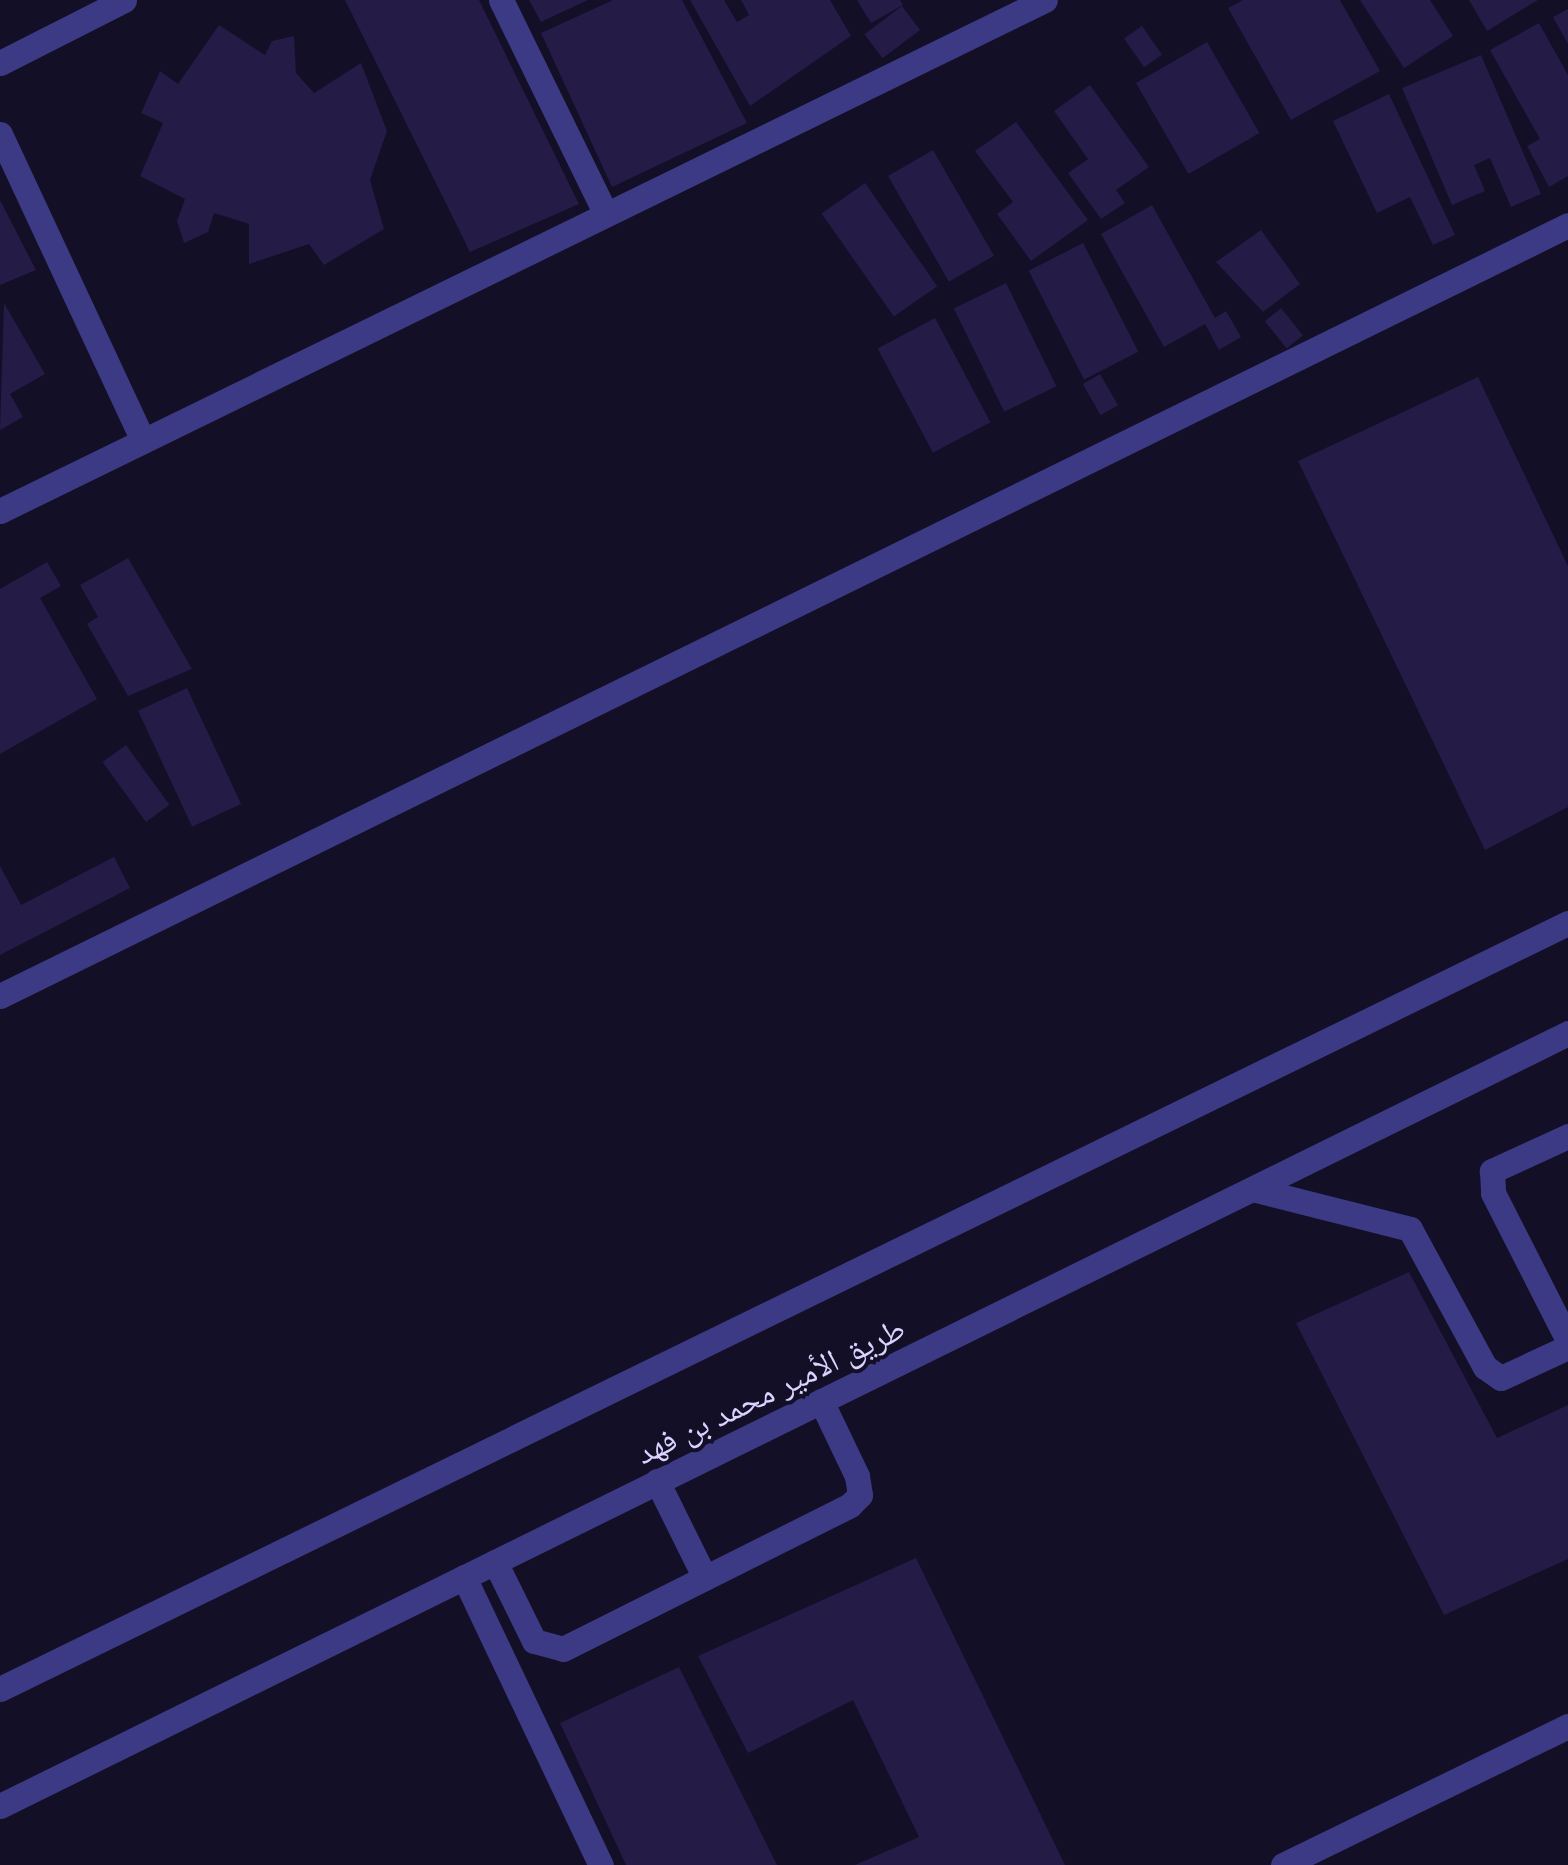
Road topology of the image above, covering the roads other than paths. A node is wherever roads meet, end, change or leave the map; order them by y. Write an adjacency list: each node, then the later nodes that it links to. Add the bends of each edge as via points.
1 (124, 0): 4 (street)
2 (501, 0): 6 (street)
3 (1045, 0): 6 (street)
4 (0, 63)
5 (0, 134): 8 (street)
6 (606, 214): 8 (street)
7 (1568, 225): 11 (street)
8 (143, 440): 9 (street)
9 (0, 510)
10 (1568, 923): 21 (street)
11 (0, 996)
12 (1568, 1033): 14 (street, طريق الأمير محمد بن فهد)
13 (1568, 1136): 15 (street, via 1492,1172 1493,1193)
14 (1252, 1188): 15 (street, via 1410,1229 1486,1367 1501,1378); 16 (street, طريق الأمير محمد بن فهد)
15 (1568, 1344)
16 (821, 1401): 17 (street, طريق الأمير محمد بن فهد); 20 (street, via 860,1494)
17 (658, 1481): 18 (street, طريق الأمير محمد بن فهد); 20 (street)
18 (496, 1562): 19 (street, طريق الأمير محمد بن فهد); 20 (street, via 547,1652)
19 (464, 1577): 23 (street, طريق الأمير محمد بن فهد); 24 (street)
20 (704, 1578)
21 (0, 1689)
22 (1568, 1726): 25 (street)
23 (0, 1806)
24 (601, 1865)
25 (1283, 1865)

